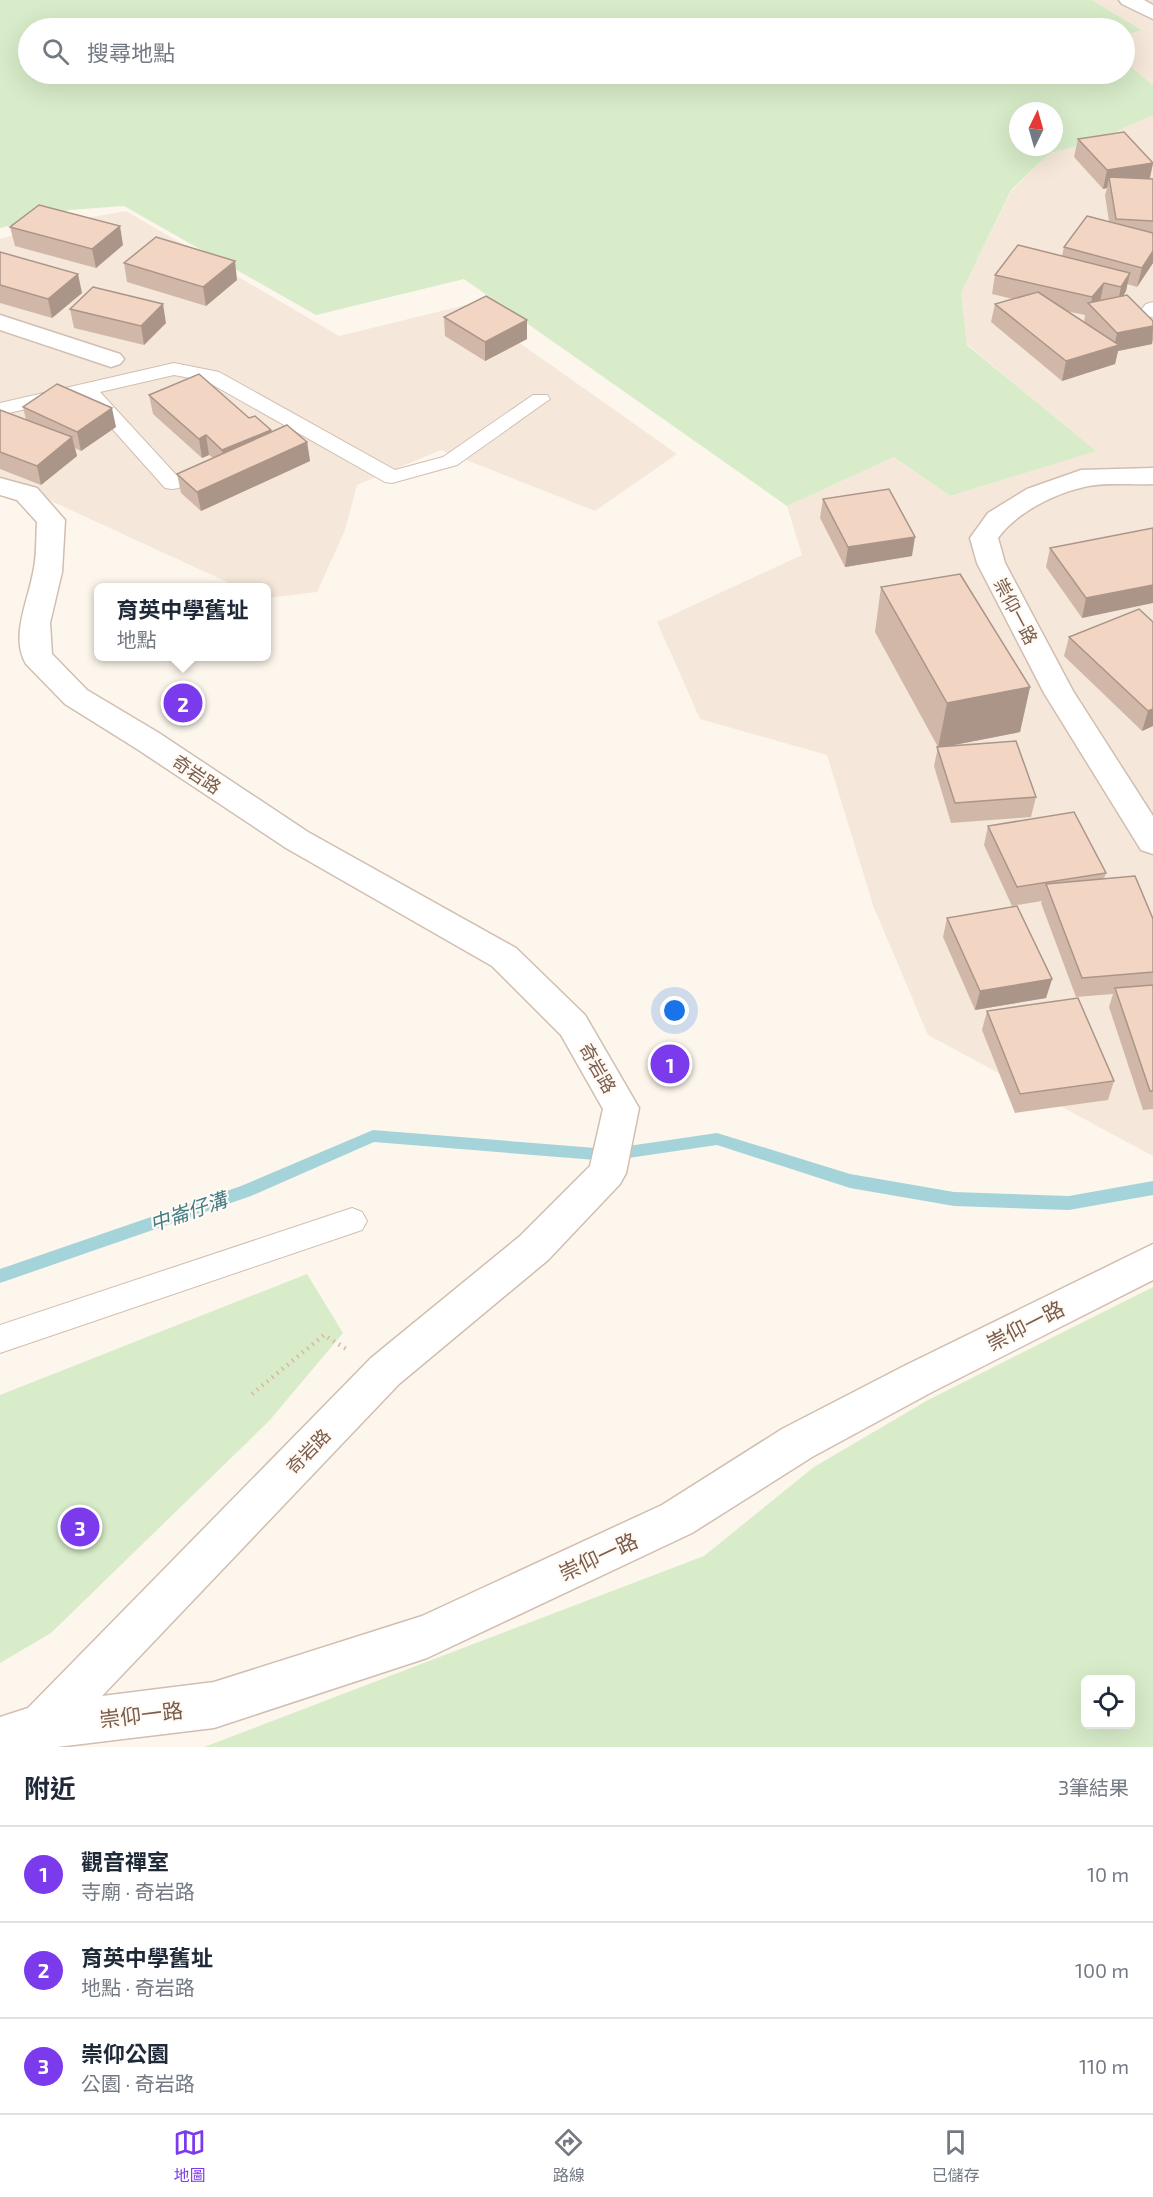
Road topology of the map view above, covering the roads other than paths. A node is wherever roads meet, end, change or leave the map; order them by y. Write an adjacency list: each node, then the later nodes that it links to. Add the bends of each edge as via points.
1 (1130, 0): 2 (street)
2 (1153, 13)
3 (0, 322): 4 (street)
4 (111, 359)
5 (87, 391): 6 (lane, via 174,369 212,376 392,477 450,461); 7 (lane); 9 (lane)
6 (540, 399)
7 (0, 409)
8 (1153, 476): 11 (street, 崇仰一路, via 1081,478 1037,495 998,519 984,538 991,563 1059,693)
9 (172, 483)
10 (0, 486): 15 (street, 奇岩路, via 27,495 51,520 48,572 36,623 37,657 76,697 297,840 504,957 573,1025 621,1108 607,1173 534,1248 385,1371)
11 (1153, 842)
12 (352, 1221): 14 (lane)
13 (1153, 1261): 15 (street, 崇仰一路, via 796,1443 677,1519 427,1636 214,1705)
14 (0, 1339)
15 (42, 1726): 16 (street, 崇仰一路)
16 (0, 1740)

